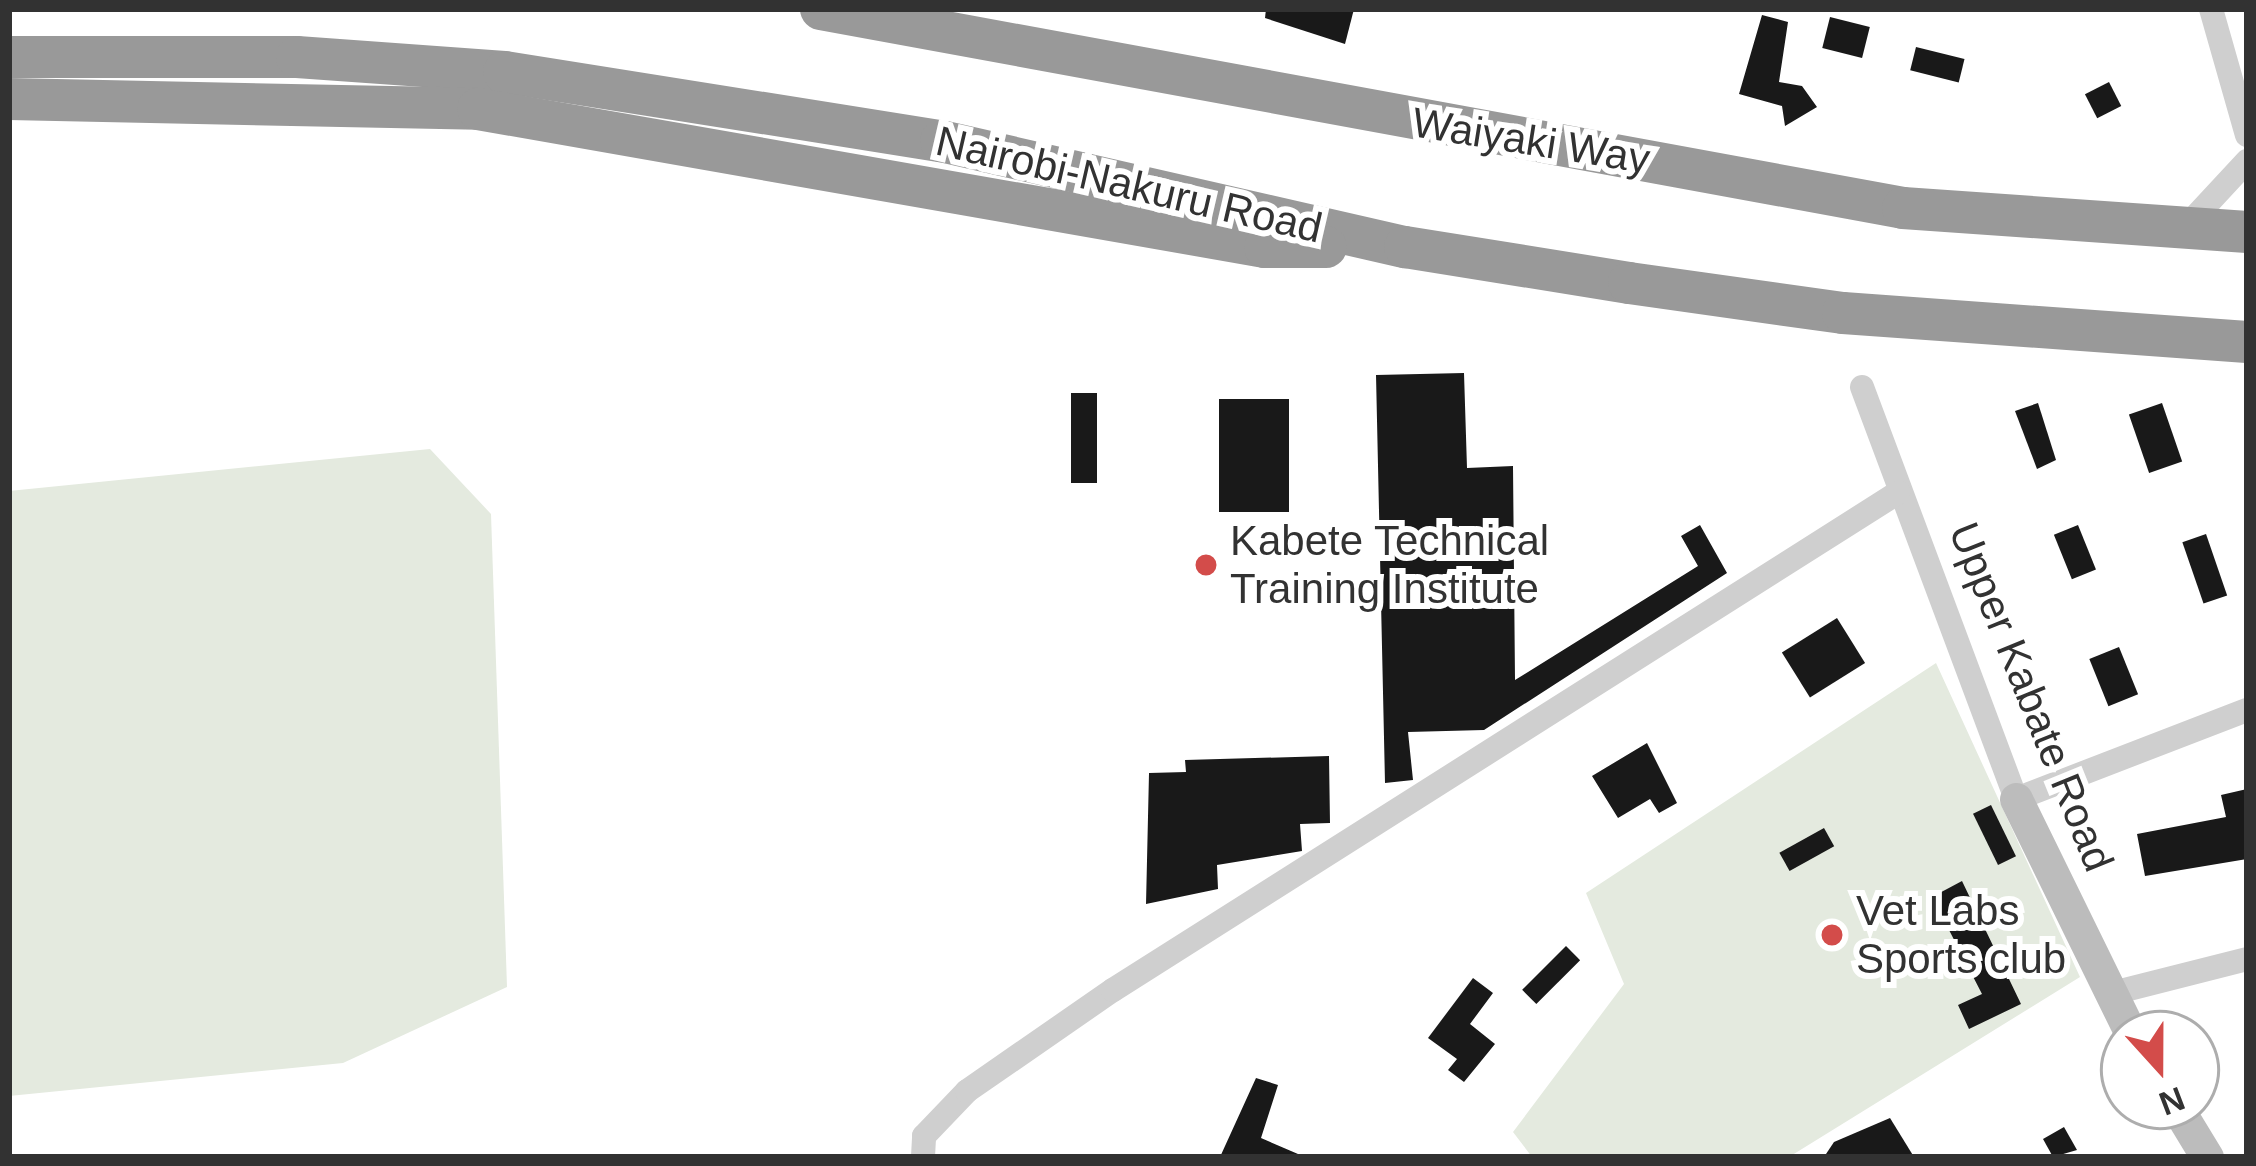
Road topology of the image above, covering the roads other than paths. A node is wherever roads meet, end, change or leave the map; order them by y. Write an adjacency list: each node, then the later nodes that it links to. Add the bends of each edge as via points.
1 (821, 9): 7 (highway, Waiyaki Way, via 1903,208)
2 (2211, 9): 5 (street)
3 (9, 57): 9 (highway, Nairobi-Nakuru Road, via 504,72 941,141)
4 (9, 98): 9 (highway, via 478,109 1265,247)
5 (2247, 134)
6 (2247, 161): 7 (street)
7 (2183, 230): 8 (highway, Waiyaki Way)
8 (2247, 232)
9 (1405, 247): 10 (highway, Nairobi-Nakuru Road, via 1843,313)
10 (2247, 342)
11 (1862, 387): 12 (street, Upper Kabate Road)
12 (1900, 493): 14 (street, Upper Kabate Road); 19 (street, via 1113,990 967,1091 924,1136)
13 (2247, 710): 14 (street)
14 (2016, 799): 16 (street, Upper Kabate Road)
15 (2247, 959): 16 (street)
16 (2108, 994): 17 (street, Upper Kabate Road)
17 (2117, 1010)
18 (2191, 1130): 20 (street)
19 (923, 1157)
20 (2207, 1157)

